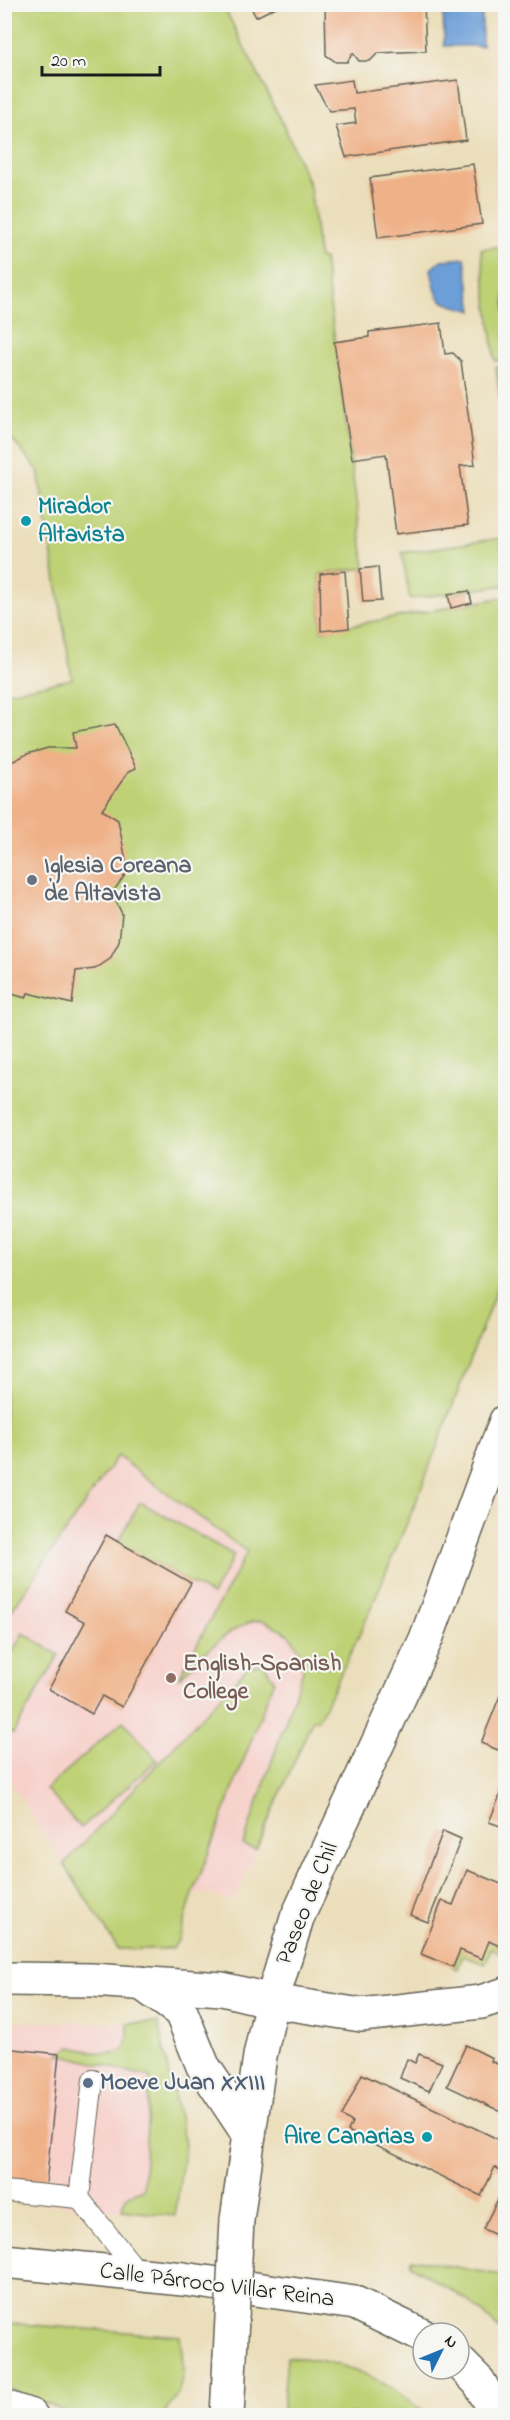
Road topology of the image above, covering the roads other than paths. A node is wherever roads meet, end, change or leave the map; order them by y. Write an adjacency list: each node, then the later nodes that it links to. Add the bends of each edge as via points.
1 (506, 1421): 5 (street, Paseo de Chil, via 426,1639 297,1918)
2 (4, 1979): 3 (street)
3 (141, 1983): 5 (street, via 222,1989); 7 (street, via 181,2012 203,2066)
4 (506, 1994): 5 (street, via 481,2002 361,2015)
5 (272, 2001): 7 (street, Paseo de Chil)
6 (93, 2080): 9 (lane)
7 (249, 2135): 15 (street, Paseo de Chil, bridge, via 237,2220 230,2356)
8 (4, 2191): 9 (lane)
9 (79, 2198): 11 (lane)
10 (4, 2261): 11 (street, Calle Párroco Villar Reina)
11 (140, 2275): 12 (street, Calle Párroco Villar Reina, via 355,2303)
12 (411, 2330)
13 (471, 2374): 17 (street)
14 (4, 2407): 16 (street)
15 (221, 2409)
16 (31, 2415)
17 (498, 2415)

